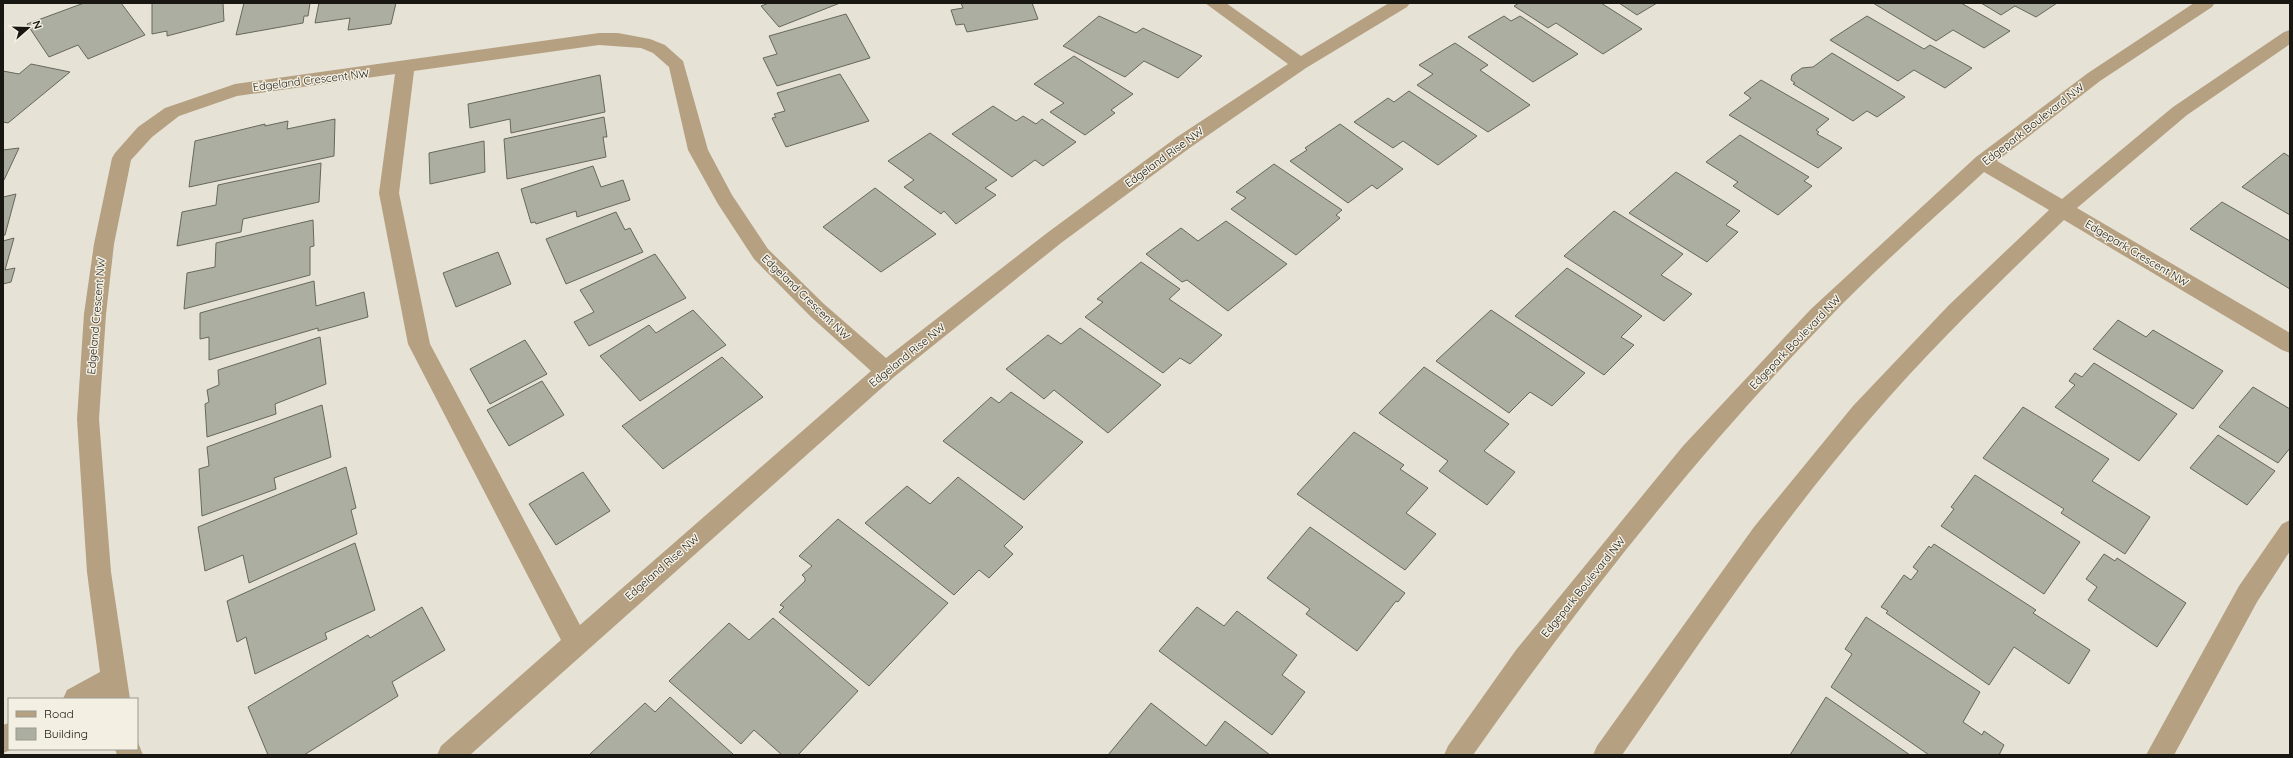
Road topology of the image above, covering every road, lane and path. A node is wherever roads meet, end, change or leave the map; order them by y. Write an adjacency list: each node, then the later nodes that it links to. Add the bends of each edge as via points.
1 (1214, 3): 5 (street)
2 (1402, 3): 5 (street, Edgeland Rise NW)
3 (2206, 3): 7 (street, Edgepark Boulevard NW, via 2094,77)
4 (2290, 36): 8 (street, via 2180,111)
5 (1300, 64): 10 (street, Edgeland Rise NW, via 1184,142 1054,238)
6 (406, 67): 10 (street, Edgeland Crescent NW, via 599,39 630,40 659,48 676,65 698,150 725,199 761,254 817,310); 12 (street, via 389,193 419,344); 13 (street, Edgeland Crescent NW, via 235,90 207,98 172,112 145,132 122,158 104,244 95,314 88,419 99,572)
7 (1983, 162): 8 (street, Edgepark Crescent NW); 17 (street, Edgepark Boulevard NW, via 1818,315 1691,453 1525,659)
8 (2063, 209): 9 (street, Edgepark Crescent NW); 15 (street, via 1956,310 1861,413 1762,534)
9 (2290, 344)
10 (886, 371): 12 (street, Edgeland Rise NW)
11 (2290, 531): 18 (street, via 2248,594)
12 (576, 643): 16 (street, Edgeland Rise NW)
13 (115, 689): 14 (street)
14 (80, 698)
15 (1608, 754)
16 (450, 755)
17 (1457, 755)
18 (2159, 755)

